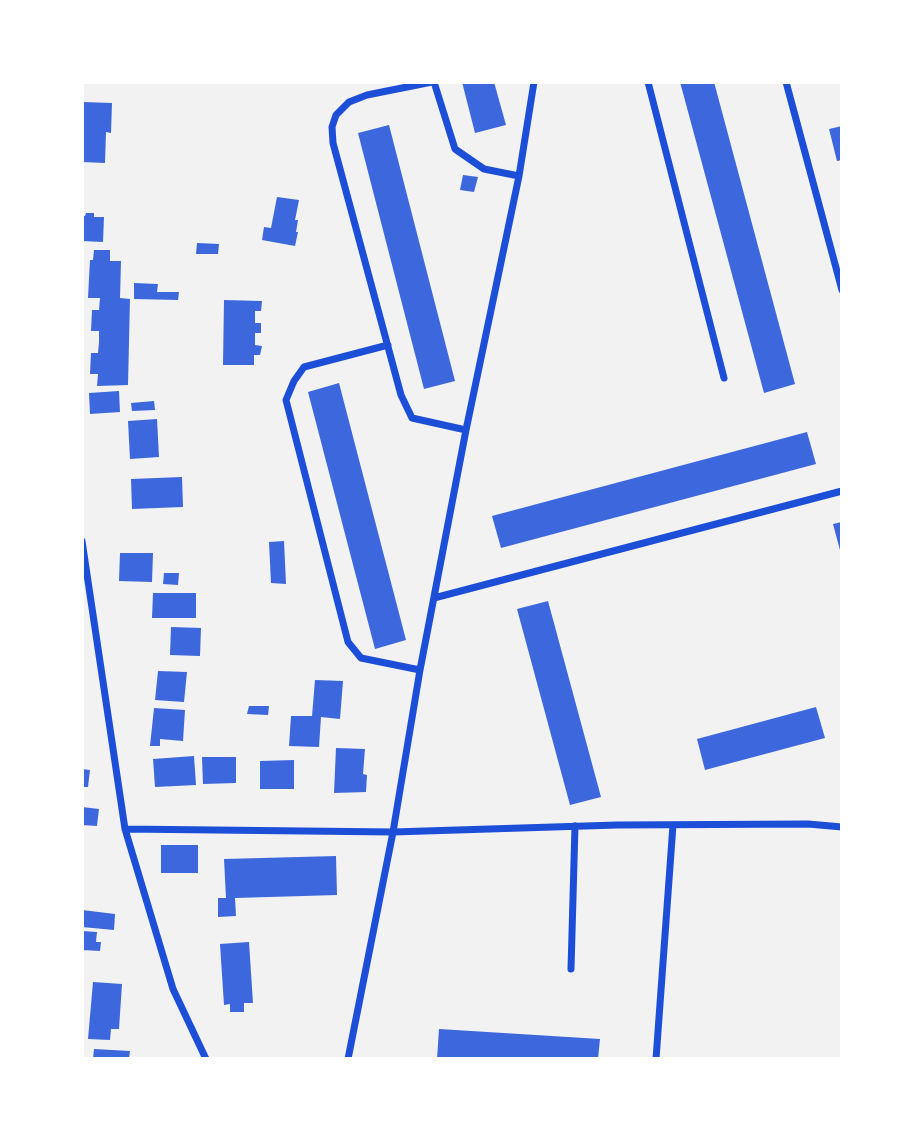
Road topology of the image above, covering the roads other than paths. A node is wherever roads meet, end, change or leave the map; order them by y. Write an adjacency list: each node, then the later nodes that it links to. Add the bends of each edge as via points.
1 (433, 82): 5 (street, via 455,149 484,169); 7 (street, via 349,102 332,127)
2 (534, 82): 5 (street)
3 (648, 82): 8 (street)
4 (786, 82): 6 (street)
5 (519, 176): 9 (street)
6 (842, 290)
7 (388, 345): 9 (street, via 412,418); 13 (street, via 304,367 286,400 348,642 361,658)
8 (724, 378)
9 (466, 430): 12 (street)
10 (842, 491): 12 (street)
11 (82, 541): 17 (street)
12 (434, 598): 13 (street)
13 (420, 670): 18 (street)
14 (673, 825): 15 (street); 16 (street); 22 (street)
15 (575, 826): 18 (street); 19 (street)
16 (842, 827)
17 (125, 829): 18 (street); 20 (street, via 173,989)
18 (393, 832): 21 (street)
19 (571, 969)
20 (206, 1059)
21 (348, 1059)
22 (656, 1059)

